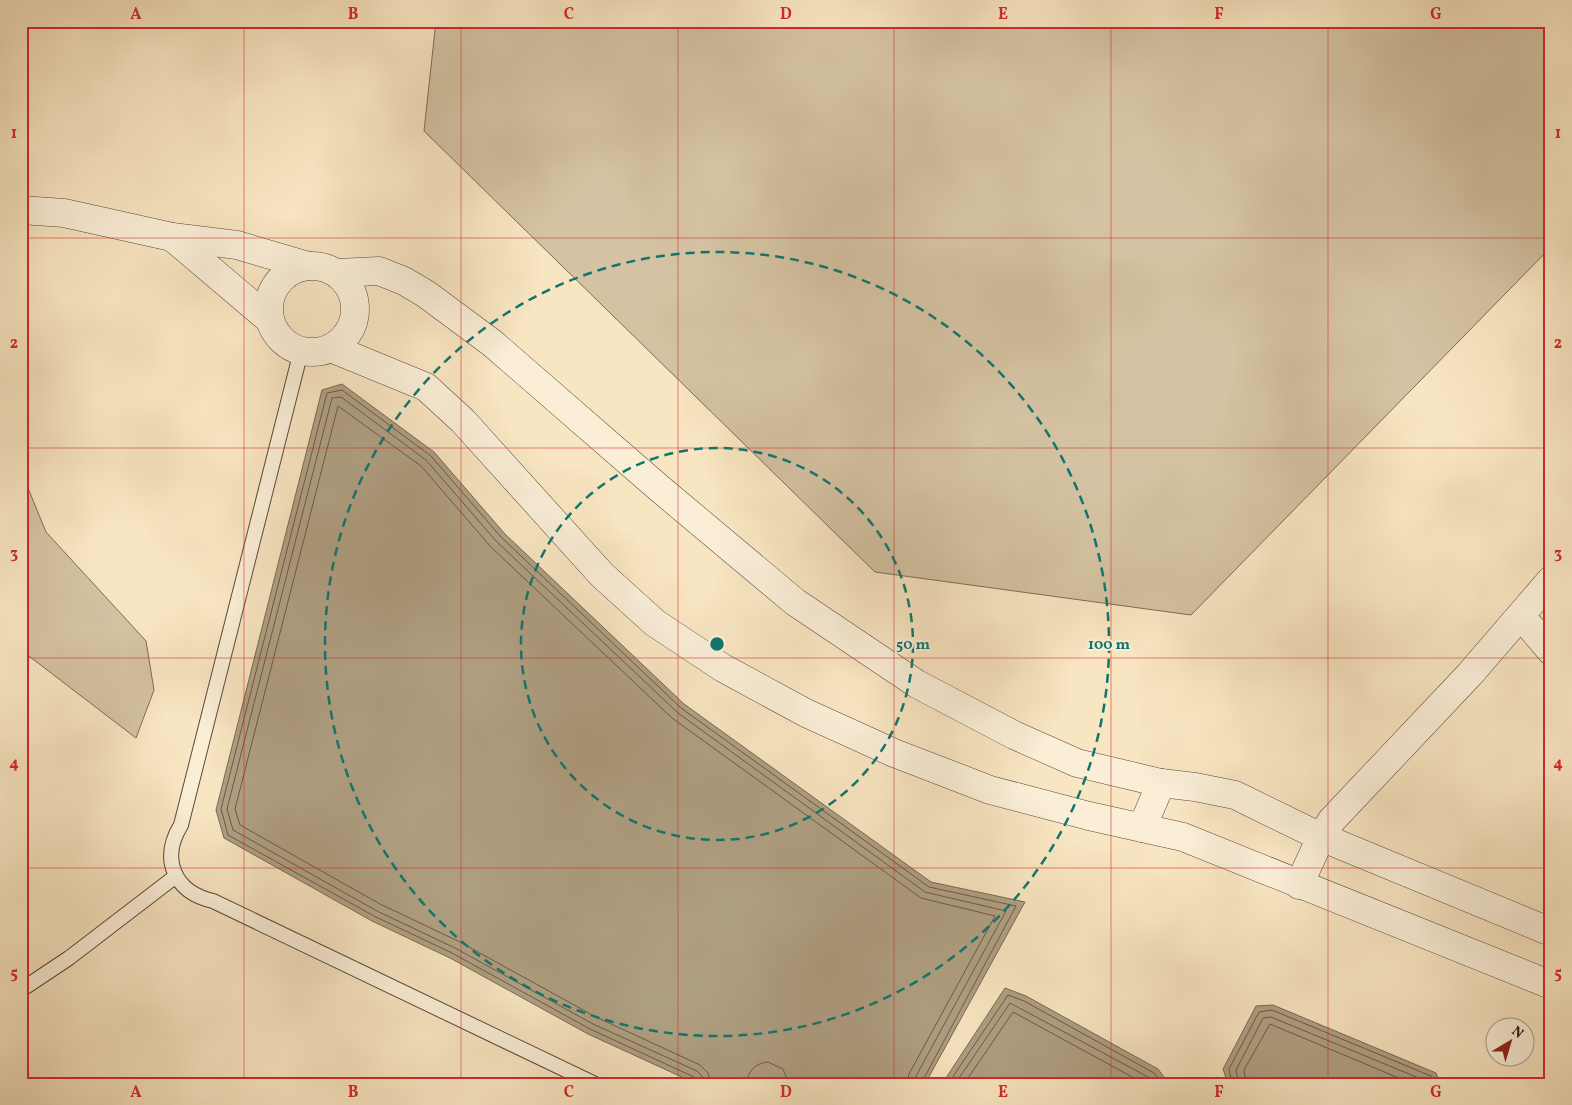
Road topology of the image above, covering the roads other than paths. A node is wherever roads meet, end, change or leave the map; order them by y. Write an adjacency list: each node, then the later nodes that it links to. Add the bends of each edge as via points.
1 (21, 210): 2 (street, via 64,213)
2 (172, 237): 3 (street, via 236,245); 5 (street)
3 (308, 266): 4 (street, via 323,266); 5 (street, via 293,269 272,290)
4 (337, 273): 6 (street, via 348,284 356,312 348,334); 11 (street, via 379,271 426,294 492,343 795,602 917,684 1077,763)
5 (270, 320): 7 (street, via 282,339)
6 (331, 348): 7 (street); 12 (street, via 426,387 463,421 602,575 655,623 723,668 806,713 894,753 990,790)
7 (301, 351): 14 (lane, via 181,825 172,844 171,861)
8 (1551, 580): 9 (street)
9 (1521, 616): 10 (street); 13 (street, via 1332,820)
10 (1551, 651)
11 (1160, 783): 12 (street); 13 (street, via 1235,795)
12 (1142, 828): 15 (street, via 1183,837)
13 (1321, 837): 15 (street); 16 (street)
14 (176, 876): 18 (lane, via 69,958); 19 (lane, via 182,886 202,899)
15 (1298, 885): 17 (street)
16 (1551, 932)
17 (1551, 985)
18 (21, 990)
19 (595, 1084)

